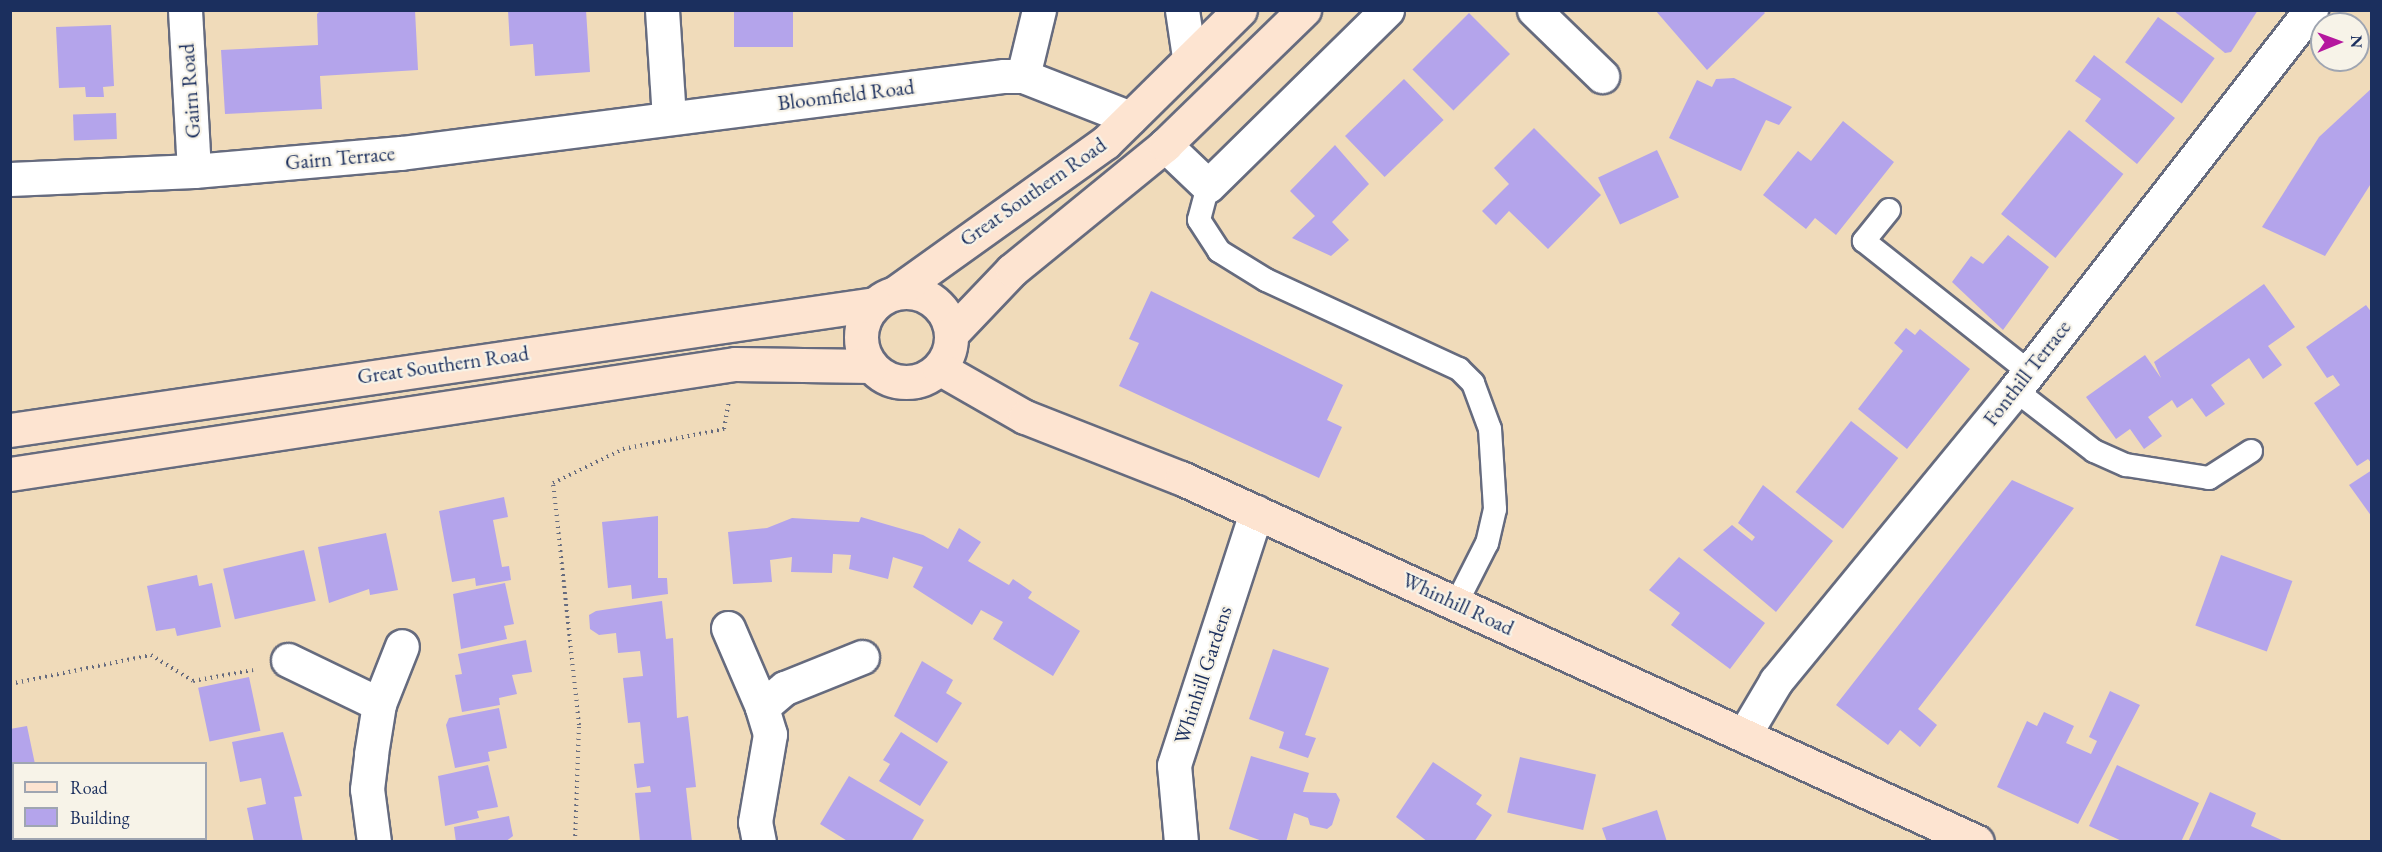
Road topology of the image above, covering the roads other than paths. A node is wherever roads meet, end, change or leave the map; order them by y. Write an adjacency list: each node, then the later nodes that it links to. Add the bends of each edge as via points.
1 (185, 10): 16 (street, Gairn Road)
2 (662, 10): 13 (street)
3 (1039, 10): 11 (street)
4 (1182, 10): 10 (street)
5 (1240, 10): 10 (main road, Great Southern Road)
6 (1304, 10): 15 (main road, Great Southern Road)
7 (1387, 10): 18 (street)
8 (1534, 10): 12 (street)
9 (2311, 10): 24 (street, Fonthill Terrace)
10 (1189, 57): 14 (main road, Great Southern Road)
11 (1023, 76): 13 (street, Bloomfield Road); 14 (street, Bloomfield Road)
12 (1602, 76)
13 (669, 118): 16 (street, Gairn Terrace, via 401,153)
14 (1130, 118): 20 (main road, Great Southern Road, via 1065,173)
15 (1165, 145): 18 (street); 21 (main road, Great Southern Road, via 1036,247)
16 (195, 171): 17 (street, Gairn Terrace)
17 (10, 179)
18 (1208, 186): 29 (lane, via 1199,220 1219,251 1266,280 1459,369 1473,383 1490,429 1495,509 1487,543)
19 (1889, 210): 24 (lane, via 1864,241)
20 (885, 298): 21 (main road, via 926,296 939,306); 22 (main road, via 862,327 864,354); 25 (main road, Great Southern Road)
21 (951, 334): 23 (main road)
22 (871, 366): 23 (main road, via 883,376 912,382); 27 (main road, Great Southern Road, via 735,364)
23 (939, 368): 28 (main road, Whinhill Road, via 1025,417)
24 (2022, 381): 26 (lane, via 2094,451 2126,465 2209,478); 36 (street, Fonthill Terrace, via 1776,681)
25 (10, 430)
26 (2251, 451)
27 (10, 474)
28 (1256, 512): 29 (main road, Whinhill Road); 39 (street, Whinhill Gardens, via 1173,765)
29 (1456, 604): 36 (main road, Whinhill Road)
30 (728, 628): 35 (street)
31 (402, 646): 34 (street)
32 (862, 657): 35 (street, via 785,687)
33 (288, 660): 34 (street)
34 (379, 704): 37 (street, via 367,789)
35 (762, 707): 38 (street, via 770,734 755,822)
36 (1744, 735): 40 (main road, Whinhill Road)
37 (374, 842)
38 (759, 842)
39 (1181, 842)
40 (1977, 842)

